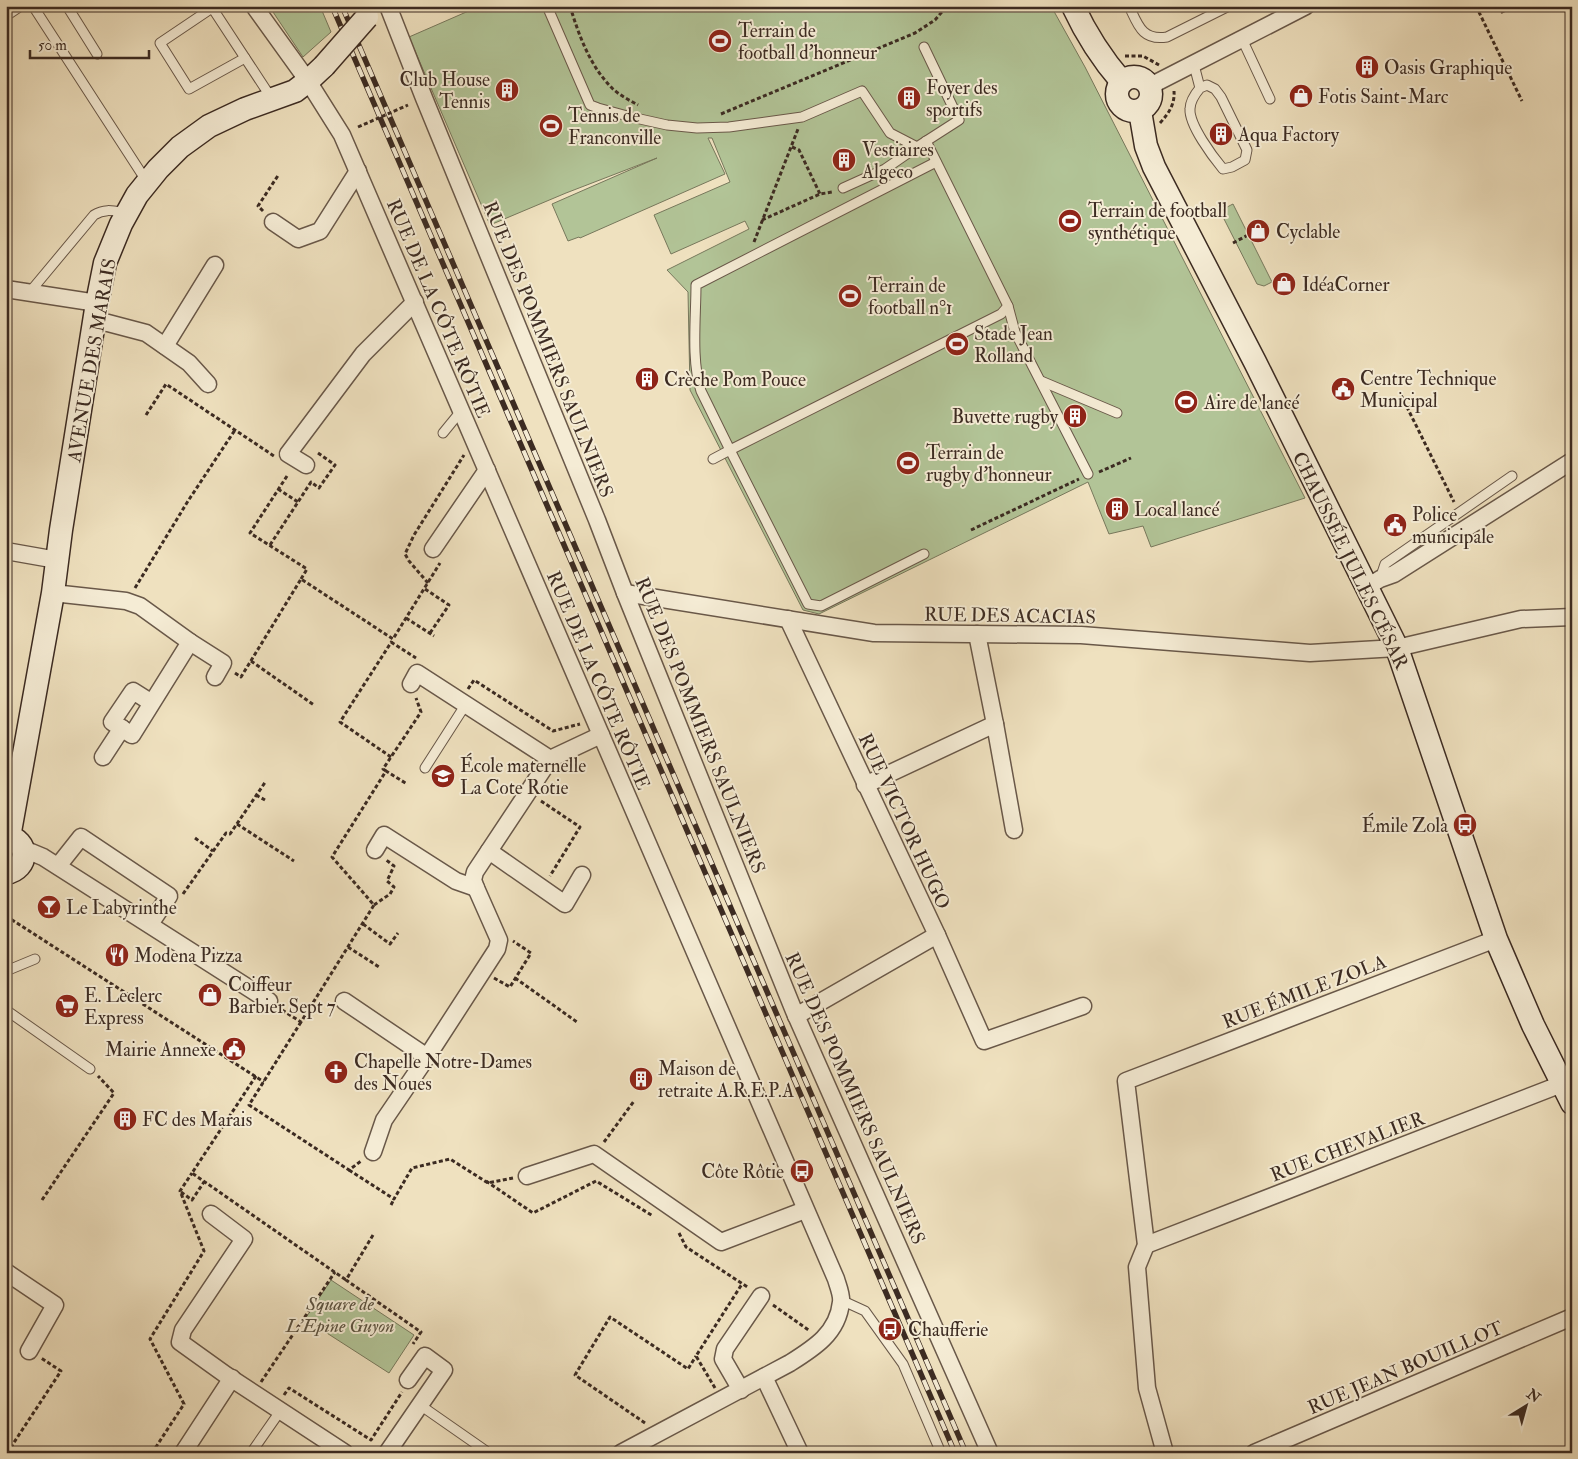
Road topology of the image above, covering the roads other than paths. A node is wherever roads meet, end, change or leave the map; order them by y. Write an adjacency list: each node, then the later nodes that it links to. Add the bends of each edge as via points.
1 (21, 6): 13 (lane)
2 (33, 6): 30 (lane)
3 (67, 6): 16 (lane)
4 (254, 6): 19 (street, RUE DE LA CÔTE RÔTIE)
5 (388, 6): 59 (street, RUE DES POMMIERS SAULNIERS)
6 (547, 6): 27 (lane, via 590,105 667,125 729,127 802,117 862,92 890,134)
7 (1073, 6): 20 (street, via 1091,40)
8 (1129, 6): 9 (lane, via 1143,32 1158,38)
9 (1229, 6)
10 (1306, 6): 14 (street)
11 (212, 7): 17 (lane); 17 (lane, via 160,43 189,89)
12 (371, 12): 19 (street, AVENUE DES MARAIS, bridge)
13 (6, 16)
14 (1242, 39): 18 (street); 24 (lane)
15 (924, 47): 26 (lane, via 959,120)
16 (97, 54)
17 (246, 58): 23 (lane)
18 (1194, 65): 21 (street); 22 (lane)
19 (308, 81): 23 (street, AVENUE DES MARAIS, via 294,91); 29 (street, RUE DE LA CÔTE RÔTIE, via 342,135)
20 (1122, 82): 21 (street, via 1135,77); 25 (street, via 1117,91 1118,102 1125,109)
21 (1150, 86): 25 (street, via 1152,96)
22 (1200, 88): 22 (lane, via 1190,110 1194,124 1211,156 1223,169 1232,168 1245,160 1247,150 1221,97 1207,85)
23 (272, 99): 30 (street, AVENUE DES MARAIS, via 209,126 180,147)
24 (1270, 99)
25 (1140, 111): 57 (street, CHAUSSÉE JULES CÉSAR, via 1146,146 1154,166)
26 (926, 141): 27 (lane); 28 (lane)
27 (917, 147): 31 (lane, via 884,169)
28 (936, 162): 38 (lane); 46 (lane, via 696,285 698,381)
29 (358, 171): 33 (street, via 320,231 298,239); 37 (street, RUE DE LA CÔTE RÔTIE)
30 (147, 182): 32 (street, AVENUE DES MARAIS)
31 (843, 188)
32 (127, 214): 36 (lane, via 109,210 94,215); 39 (street, AVENUE DES MARAIS, via 105,263)
33 (273, 222)
34 (215, 265): 40 (street)
35 (6, 289): 36 (street)
36 (29, 293): 39 (street)
37 (415, 302): 43 (street, RUE DE LA CÔTE RÔTIE); 49 (street, via 363,354 288,454)
38 (1008, 306): 41 (lane, via 1015,332); 46 (lane, via 1001,314)
39 (96, 312): 40 (street, via 146,333); 56 (street, AVENUE DES MARAIS)
40 (165, 346): 42 (street, via 189,363)
41 (1040, 381): 44 (lane); 51 (lane)
42 (208, 384)
43 (461, 411): 45 (lane); 50 (street, RUE DE LA CÔTE RÔTIE)
44 (1116, 413)
45 (443, 432)
46 (730, 450): 47 (lane); 55 (lane, via 808,604 821,606)
47 (713, 459)
48 (1572, 461): 57 (street, via 1394,574)
49 (306, 465)
50 (487, 470): 53 (street); 71 (street, RUE DE LA CÔTE RÔTIE)
51 (1088, 474)
52 (1512, 476): 57 (lane, via 1385,564)
53 (433, 549)
54 (6, 551): 56 (street)
55 (924, 554)
56 (57, 560): 58 (street, AVENUE DES MARAIS)
57 (1374, 583): 64 (street, CHAUSSÉE JULES CÉSAR)
58 (53, 593): 63 (street, via 126,601 140,606); 77 (street, AVENUE DES MARAIS)
59 (625, 593): 61 (street, RUE DES ACACIAS); 93 (street, RUE DES POMMIERS SAULNIERS)
60 (1572, 617): 64 (street, via 1521,619)
61 (788, 620): 62 (street, RUE DES ACACIAS, via 874,633); 75 (street, RUE VICTOR HUGO)
62 (977, 634): 64 (street, RUE DES ACACIAS, via 1081,635 1310,653); 69 (street)
63 (190, 642): 65 (street); 67 (street)
64 (1397, 648): 86 (street, CHAUSSÉE JULES CÉSAR)
65 (219, 670)
66 (411, 684): 68 (street, via 417,673)
67 (152, 703): 70 (street, via 132,735); 70 (street, via 133,691 112,722)
68 (466, 704): 73 (street); 74 (lane)
69 (995, 724): 75 (street); 76 (street)
70 (122, 728): 72 (street)
71 (601, 735): 73 (street); 99 (street, RUE DE LA CÔTE RÔTIE)
72 (103, 757)
73 (550, 758): 79 (street)
74 (425, 768)
75 (865, 785): 85 (street, RUE VICTOR HUGO)
76 (1014, 830)
77 (13, 842): 80 (street); 81 (street, AVENUE DES MARAIS, via 21,864)
78 (374, 850): 83 (street, via 384,835 456,881)
79 (489, 851): 82 (street, via 565,904); 83 (street, via 475,872)
80 (58, 866): 84 (street); 84 (street, via 81,837 170,896)
81 (6, 873)
82 (582, 875)
83 (476, 888): 94 (street, via 499,940 497,949)
84 (150, 924): 89 (street)
85 (936, 935): 91 (street, RUE VICTOR HUGO, via 984,1041); 93 (street)
86 (1496, 938): 96 (street, CHAUSSÉE JULES CÉSAR, via 1533,1026); 101 (street, RUE ÉMILE ZOLA, via 1126,1081)
87 (36, 959): 88 (lane)
88 (6, 971)
89 (269, 1001)
90 (344, 1002): 94 (street)
91 (1083, 1006)
92 (6, 1010): 95 (lane)
93 (796, 1016): 121 (street, RUE DES POMMIERS SAULNIERS)
94 (427, 1057): 97 (street, via 384,1120)
95 (90, 1069)
96 (1569, 1089): 101 (street, RUE CHEVALIER)
97 (373, 1152)
98 (527, 1176): 99 (street, via 594,1154 721,1242)
99 (805, 1210): 104 (street, RUE DE LA CÔTE RÔTIE, via 836,1279)
100 (211, 1214): 107 (street, via 244,1239 183,1330 180,1342)
101 (1146, 1246): 122 (street, via 1137,1267 1146,1388)
102 (6, 1272): 106 (street, via 55,1305)
103 (761, 1296): 110 (street, via 725,1349 723,1358)
104 (841, 1300): 108 (street, via 837,1318 823,1340); 120 (lane, via 865,1311 903,1364)
105 (1572, 1317): 123 (street, RUE JEAN BOUILLOT)
106 (29, 1351)
107 (232, 1378): 112 (street); 115 (street)
108 (764, 1378): 110 (street); 119 (street)
109 (406, 1384): 111 (street, via 424,1356 444,1370)
110 (741, 1390): 118 (street)
111 (420, 1405): 113 (lane); 117 (street)
112 (278, 1408): 114 (street); 116 (lane)
113 (486, 1451)
114 (343, 1452)
115 (182, 1453)
116 (251, 1453)
117 (388, 1453)
118 (621, 1453)
119 (800, 1453)
120 (941, 1453)
121 (990, 1453)
122 (1165, 1453)
123 (1254, 1453)

